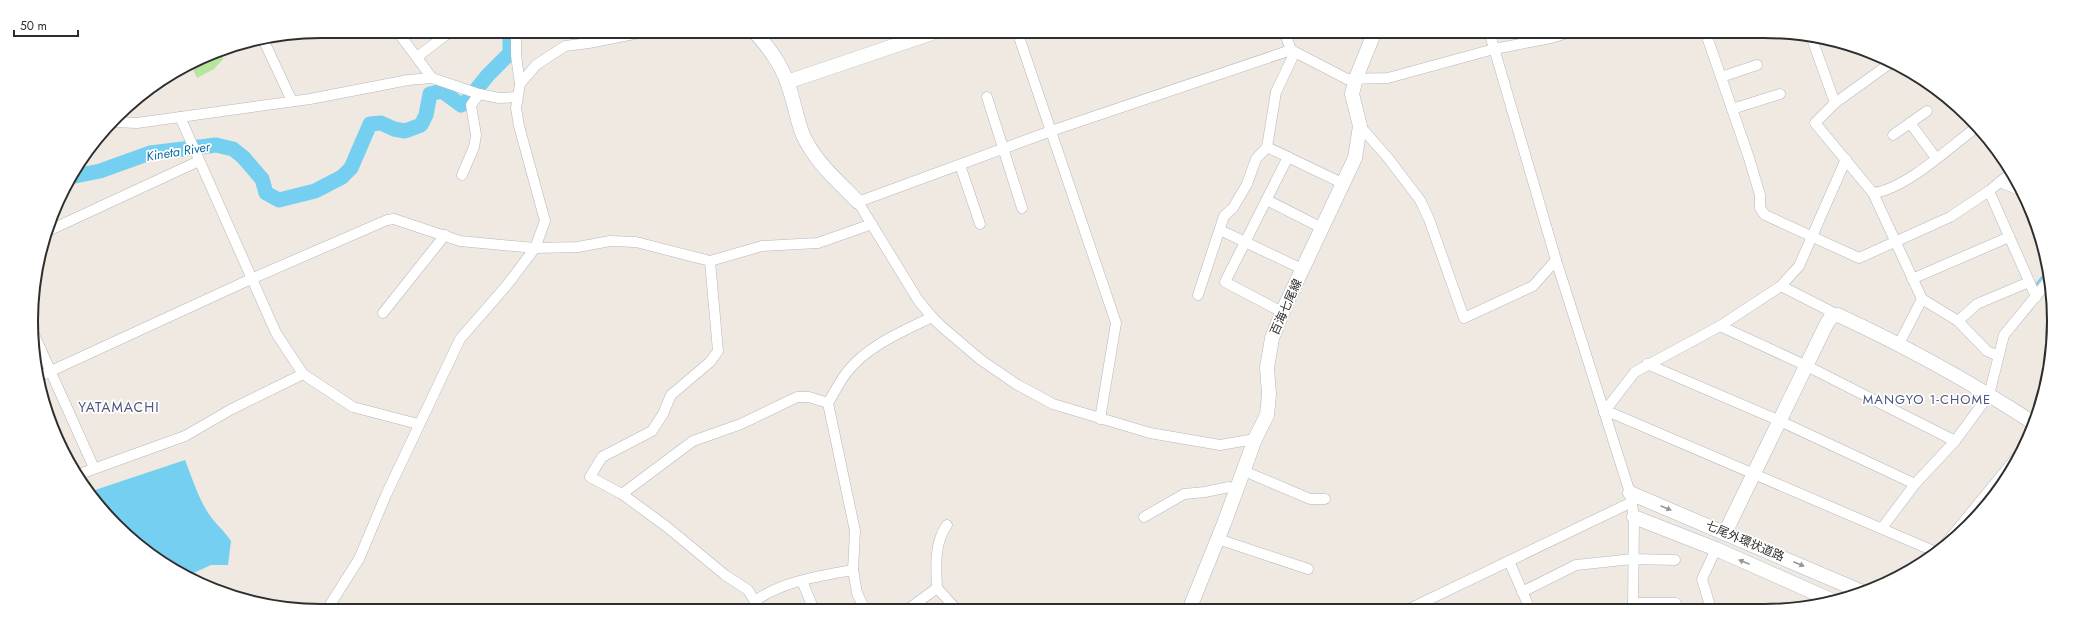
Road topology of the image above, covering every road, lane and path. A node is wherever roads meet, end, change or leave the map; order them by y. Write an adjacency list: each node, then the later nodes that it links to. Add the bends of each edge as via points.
1 (402, 38): 17 (street)
2 (442, 38): 17 (street)
3 (516, 38): 24 (street)
4 (614, 38): 24 (street, via 565,46 536,65)
5 (760, 38): 23 (street, via 774,55)
6 (917, 38): 23 (street)
7 (1019, 38): 38 (street)
8 (1287, 38): 16 (street)
9 (1372, 38): 22 (street, 百海七尾線)
10 (1491, 38): 15 (street)
11 (1551, 38): 15 (street)
12 (1707, 38): 20 (street)
13 (1813, 42): 30 (street)
14 (265, 43): 29 (street)
15 (1494, 49): 22 (street, via 1388,78); 68 (street)
16 (1293, 51): 22 (street, via 1347,79); 38 (street); 40 (street, via 1276,92)
17 (416, 57): 21 (street)
18 (1757, 65): 20 (street)
19 (1886, 66): 30 (street)
20 (1721, 77): 31 (street)
21 (432, 78): 25 (street); 29 (street)
22 (1356, 78): 36 (street, 百海七尾線, via 1352,94)
23 (787, 82): 55 (street, via 803,135 811,149 820,163)
24 (520, 84): 27 (street)
25 (475, 93): 27 (street, via 499,98); 47 (street, via 471,105 476,135)
26 (1780, 94): 31 (street)
27 (517, 97): 67 (street, via 519,126 545,221)
28 (987, 97): 41 (street)
29 (292, 101): 33 (street)
30 (1835, 103): 44 (street, via 1815,123)
31 (1732, 109): 63 (street, via 1760,195 1760,208 1765,215)
32 (1928, 111): 35 (street)
33 (180, 117): 34 (street, via 137,123); 45 (street)
34 (120, 122)
35 (1910, 123): 39 (street); 43 (street)
36 (1360, 126): 50 (street, 百海七尾線, via 1355,158); 68 (street, via 1420,200 1464,318 1534,286)
37 (1973, 130): 43 (street)
38 (1051, 131): 41 (street); 96 (street, via 1116,323)
39 (1893, 135)
40 (1268, 147): 42 (street); 61 (street, via 1256,159 1247,184 1233,208 1224,216)
41 (1004, 149): 46 (street); 56 (street)
42 (1288, 157): 50 (street); 54 (street)
43 (1936, 158): 53 (street, via 1902,183)
44 (1846, 160): 53 (street); 63 (street)
45 (199, 161): 59 (street); 71 (street)
46 (960, 166): 55 (street); 58 (street)
47 (462, 175)
48 (2007, 176): 49 (street)
49 (2000, 182): 51 (street); 52 (street)
50 (1344, 184): 60 (street, 百海七尾線)
51 (2013, 187)
52 (1989, 192): 64 (street); 66 (street, via 1950,217)
53 (1873, 193): 66 (street)
54 (1267, 200): 60 (street); 65 (street)
55 (858, 202): 57 (street)
56 (1022, 208)
57 (872, 224): 69 (street, via 818,244 762,246); 82 (street, via 918,300)
58 (980, 224)
59 (54, 228)
60 (1322, 228): 70 (street, 百海七尾線)
61 (1220, 230): 65 (street); 76 (street)
62 (446, 235): 67 (street, via 460,241); 71 (street, via 387,220); 80 (street)
63 (1812, 237): 66 (street, via 1859,258); 75 (street, via 1799,266)
64 (2009, 237): 72 (street); 73 (street)
65 (1245, 242): 70 (street); 79 (street, via 1225,282)
66 (1896, 242): 72 (street)
67 (535, 248): 69 (street, via 578,247 610,241 636,242); 99 (street, via 460,339)
68 (1556, 260): 95 (street)
69 (710, 261): 109 (street, via 718,351 710,362 671,395 652,431 602,458 590,477)
70 (1302, 269): 79 (street, 百海七尾線)
71 (251, 279): 90 (street); 92 (street, via 276,334)
72 (1912, 279): 78 (street)
73 (2029, 282): 77 (street); 83 (street, via 1976,304)
74 (2045, 285): 77 (street)
75 (1781, 286): 81 (street); 84 (street)
76 (1198, 295)
77 (2036, 297): 87 (street, via 2004,335)
78 (1922, 299): 83 (street); 85 (street)
79 (1282, 312): 100 (street, 百海七尾線, via 1272,338 1267,368 1267,415)
80 (383, 313)
81 (1838, 315): 85 (street); 89 (street, via 1831,317)
82 (932, 317): 94 (street, via 876,347 858,360 846,372); 96 (street, via 981,360 1016,384 1053,404)
83 (1958, 321): 87 (street, via 1987,352)
84 (1720, 326): 88 (street); 89 (street)
85 (1899, 344): 93 (street)
86 (39, 346): 90 (street)
87 (1998, 356): 93 (street)
88 (1647, 364): 95 (street, via 1634,372); 98 (street)
89 (1807, 366): 98 (street); 101 (street)
90 (50, 370): 91 (street); 102 (street)
91 (43, 374)
92 (303, 374): 99 (street, via 352,407); 102 (street, via 230,410 185,436)
93 (1989, 395): 97 (street); 101 (street)
94 (828, 403): 109 (street, via 797,396 742,424 702,436); 125 (street, via 855,531)
95 (1604, 412): 105 (street); 110 (street)
96 (1100, 419): 100 (street, via 1150,433 1220,445)
97 (2029, 420)
98 (1780, 421): 105 (street); 107 (street)
99 (418, 424): 132 (street, via 359,559)
100 (1255, 438): 103 (street, 百海七尾線)
101 (1955, 441): 107 (street)
102 (94, 468): 104 (street)
103 (1244, 471): 108 (street, 百海七尾線); 111 (street, via 1310,499)
104 (83, 472)
105 (1753, 473): 116 (street); 117 (street)
106 (1997, 481): 114 (street)
107 (1915, 484): 116 (street)
108 (1236, 493): 112 (street, via 1229,487 1184,494); 118 (street, 百海七尾線)
109 (622, 494): 133 (street, via 725,575 748,590)
110 (1631, 498): 113 (street); 117 (street, 七尾外環状道路, one-way to 117); 123 (street)
111 (1325, 499)
112 (1144, 517)
113 (1634, 517): 119 (street, 七尾外環状道路); 121 (street)
114 (1965, 520)
115 (946, 525): 127 (street, via 941,533 936,562)
116 (1882, 528): 120 (street)
117 (1725, 533): 128 (street, 七尾外環状道路, one-way to 128)
118 (1218, 539): 124 (street); 139 (street, 百海七尾線)
119 (1716, 549): 130 (street, 七尾外環状道路, one-way to 119); 144 (street, via 1702,579)
120 (1931, 550)
121 (1634, 559): 122 (street); 129 (street, via 1576,565); 142 (street)
122 (1675, 560)
123 (1508, 561): 129 (street); 140 (street)
124 (1308, 569)
125 (853, 570): 126 (street); 136 (street)
126 (802, 581): 134 (street, via 770,591); 135 (street)
127 (937, 588): 137 (street); 138 (street)
128 (1855, 589)
129 (1522, 592): 141 (street)
130 (1825, 597)
131 (1676, 603): 143 (street)
132 (330, 604)
133 (756, 604)
134 (759, 604)
135 (812, 604)
136 (862, 604)
137 (915, 604)
138 (952, 604)
139 (1191, 604)
140 (1419, 604)
141 (1528, 604)
142 (1633, 604)
143 (1662, 604)
144 (1710, 604)

